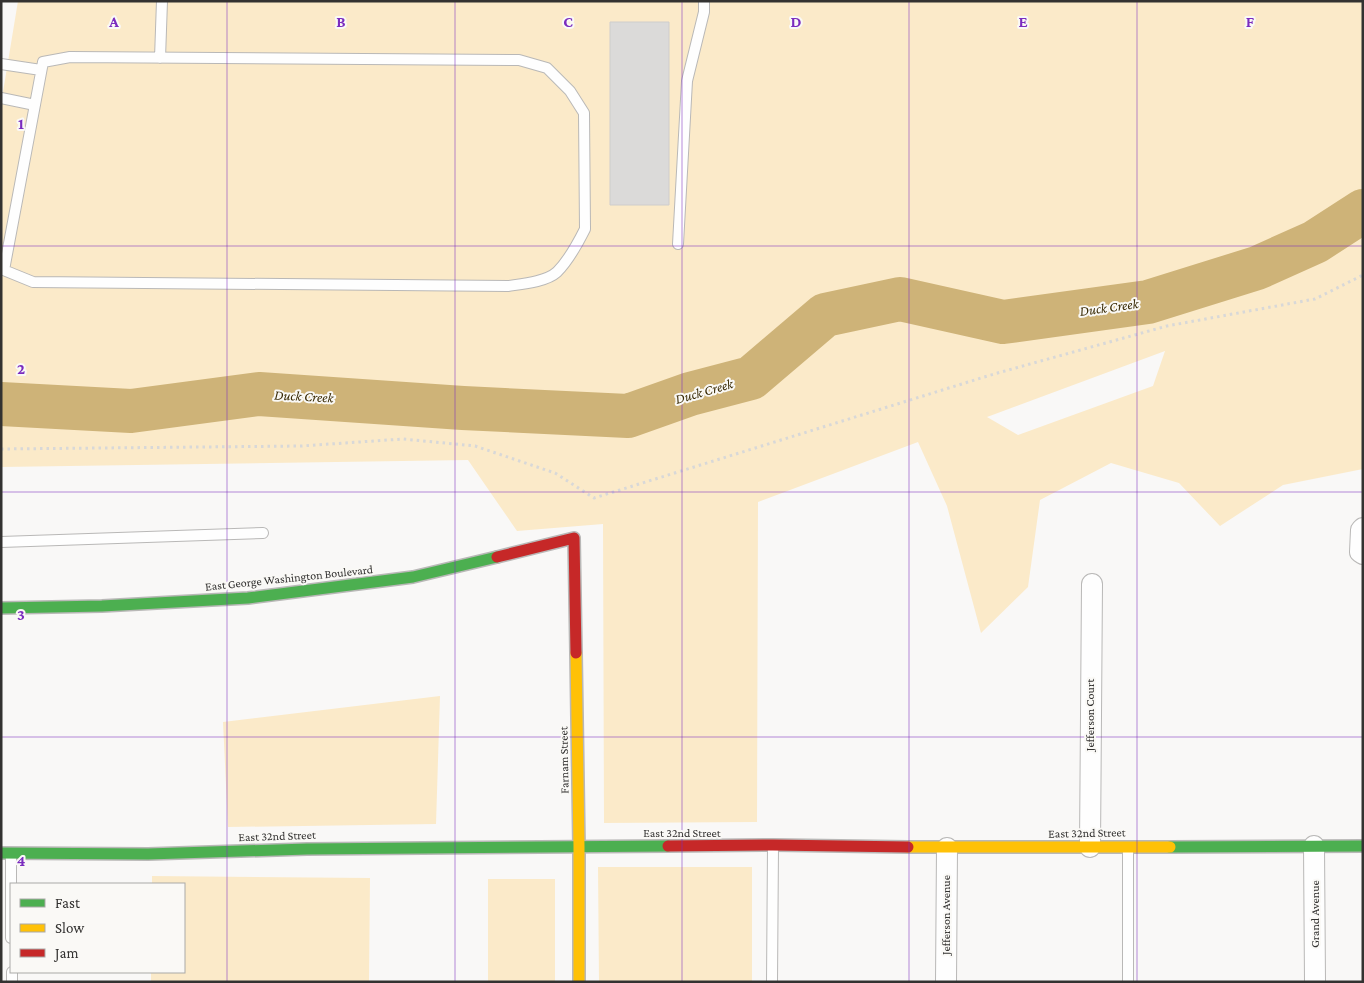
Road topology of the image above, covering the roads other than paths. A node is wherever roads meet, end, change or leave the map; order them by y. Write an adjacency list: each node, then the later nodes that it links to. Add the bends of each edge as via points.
1 (162, 1): 3 (lane)
2 (704, 1): 8 (lane, via 688,80)
3 (160, 58): 5 (lane, via 70,57 43,62); 9 (lane, via 519,60 547,68 570,92 584,113 586,229 556,273 508,286 33,282)
4 (1, 64): 5 (lane)
5 (41, 70): 7 (lane)
6 (1, 98): 7 (lane)
7 (35, 104): 9 (lane)
8 (678, 244)
9 (3, 269)
10 (1363, 528): 14 (street, via 1360,540 1360,552)
11 (263, 533): 13 (lane)
12 (574, 538): 16 (street, East George Washington Boulevard, via 413,577 248,598); 21 (street, Farnam Street)
13 (1, 542)
14 (1363, 554)
15 (1092, 584): 22 (street, Jefferson Court)
16 (1, 608)
17 (773, 846): 21 (street, East 32nd Street); 23 (street, East 32nd Street); 27 (lane)
18 (1128, 846): 19 (street, East 32nd Street); 22 (street, East 32nd Street); 29 (lane)
19 (1314, 846): 20 (street, East 32nd Street); 30 (street, Grand Avenue)
20 (1363, 846)
21 (579, 847): 24 (street, East 32nd Street); 26 (street, Farnam Street)
22 (1090, 847): 23 (street, East 32nd Street)
23 (947, 848): 28 (street, Jefferson Avenue)
24 (6, 853): 25 (lane)
25 (10, 921)
26 (579, 982)
27 (772, 982)
28 (946, 982)
29 (1128, 982)
30 (1315, 982)

